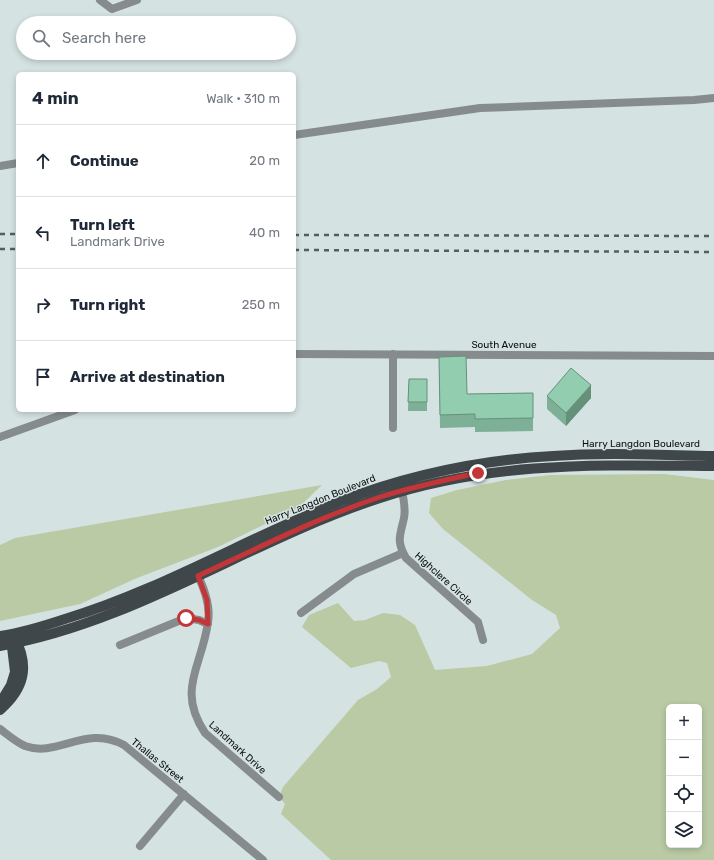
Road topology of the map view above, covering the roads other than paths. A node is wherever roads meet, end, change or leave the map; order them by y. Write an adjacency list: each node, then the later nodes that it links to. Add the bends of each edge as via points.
1 (100, 0): 2 (street, via 112,9)
2 (137, 0)
3 (714, 98): 4 (street, via 480,108)
4 (296, 135)
5 (16, 164): 6 (street)
6 (0, 166)
7 (296, 354): 8 (street, South Avenue)
8 (393, 354): 9 (street, South Avenue); 11 (street)
9 (714, 356)
10 (69, 412): 12 (street)
11 (393, 428)
12 (0, 437)
13 (714, 456): 15 (main road, Harry Langdon Boulevard, via 553,456 486,462 424,474)
14 (714, 466): 15 (main road, Harry Langdon Boulevard, via 550,466 478,473)
15 (401, 486): 16 (street, Highclere Circle, via 405,517 399,546); 17 (main road, Harry Langdon Boulevard)
16 (403, 553): 18 (street, via 354,574); 23 (street, Highclere Circle, via 478,622)
17 (196, 572): 19 (street, Landmark Drive, via 207,600); 20 (main road, Harry Langdon Boulevard, via 110,605); 22 (main road, Harry Langdon Boulevard, via 107,616)
18 (301, 614)
19 (208, 624): 25 (street, via 186,618); 33 (street, Landmark Drive, via 191,696 196,720 205,734)
20 (13, 634): 21 (main road, Harry Langdon Boulevard); 24 (main road)
21 (0, 636)
22 (37, 639): 24 (main road, Harry Langdon Boulevard); 27 (main road, via 29,646)
23 (483, 640)
24 (9, 645): 27 (main road); 28 (main road)
25 (120, 645)
26 (0, 651): 28 (main road)
27 (23, 659): 30 (main road, via 20,686 14,697)
28 (15, 667): 29 (main road, via 11,685)
29 (0, 703)
30 (0, 710)
31 (0, 729): 32 (street, Thallas Street, via 16,741 37,748 98,737 115,740)
32 (184, 794): 34 (street); 35 (street, Thallas Street)
33 (279, 797)
34 (140, 846)
35 (263, 860)

